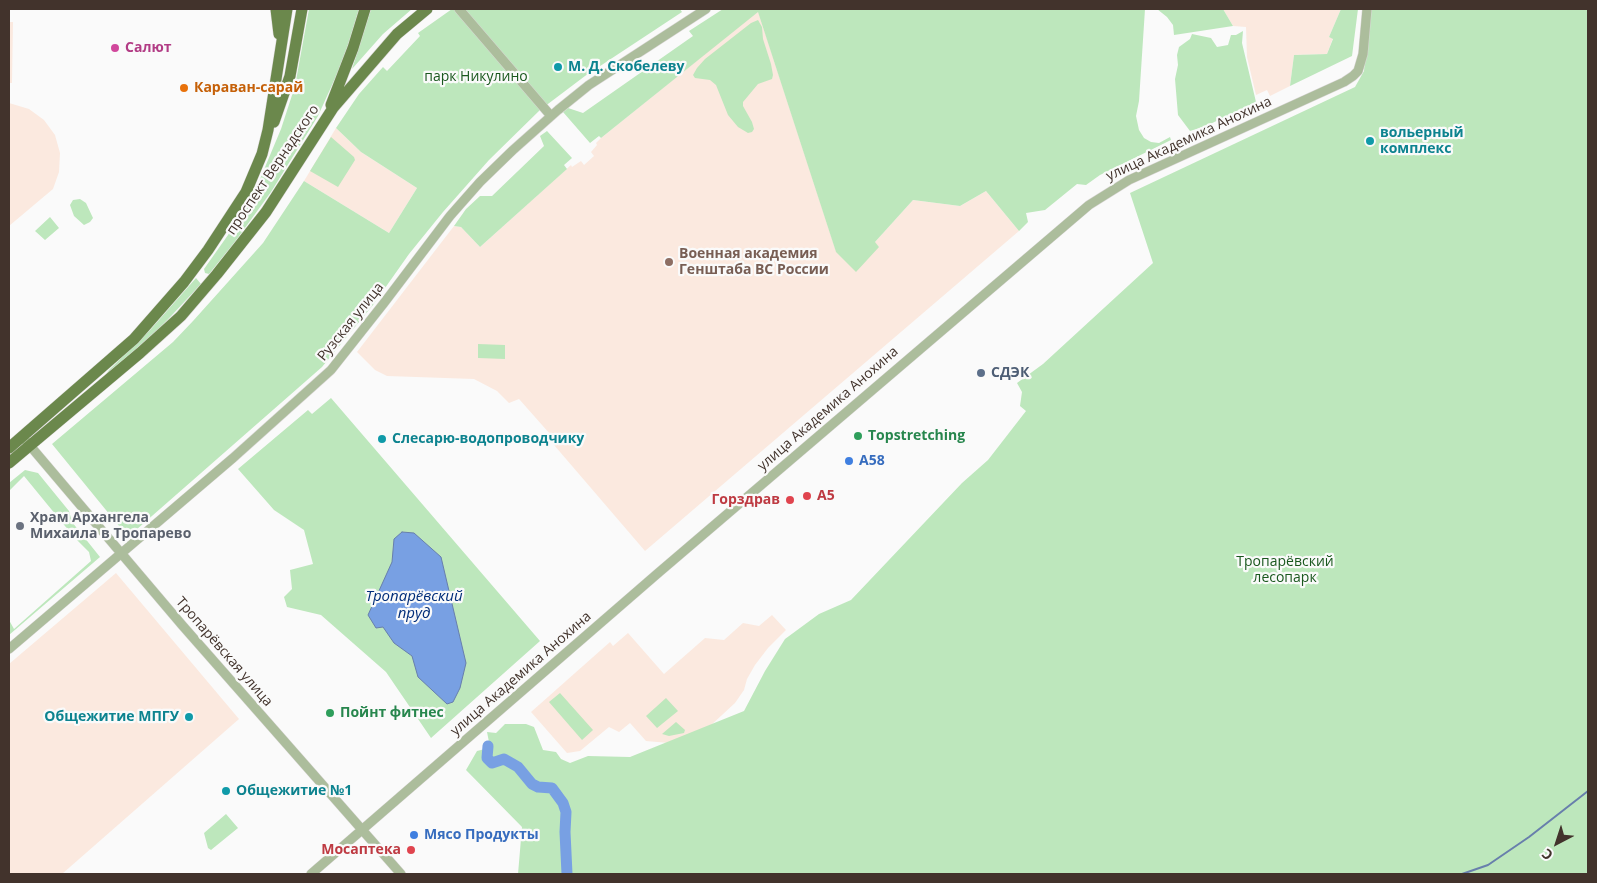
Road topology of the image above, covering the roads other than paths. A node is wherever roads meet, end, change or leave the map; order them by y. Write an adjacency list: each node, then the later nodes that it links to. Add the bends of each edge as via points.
1 (276, 9): 9 (main road)
2 (287, 9): 9 (main road)
3 (302, 9): 12 (main road, via 287,87)
4 (365, 9): 11 (main road, via 348,62)
5 (427, 9): 11 (main road, проспект Вернадского, via 392,39)
6 (459, 9): 10 (street)
7 (706, 9): 10 (street, Рузская улица, via 589,85)
8 (1367, 9): 20 (street, улица Академика Анохина, via 1363,54 1353,76 1129,180 1089,205)
9 (279, 53): 12 (main road, проспект Вернадского)
10 (551, 116): 18 (street, Рузская улица, via 466,197 330,370)
11 (323, 122): 14 (main road, проспект Вернадского, via 266,212)
12 (262, 154): 13 (main road, проспект Вернадского, via 246,192)
13 (200, 261): 14 (main road, via 197,271 202,278); 15 (main road, проспект Вернадского, via 134,338)
14 (217, 274): 15 (main road, проспект Вернадского, via 163,332)
15 (26, 441): 16 (main road, проспект Вернадского); 17 (main road, проспект Вернадского); 18 (street, Тропарёвская улица)
16 (9, 448)
17 (9, 464)
18 (122, 554): 19 (street, Рузская улица); 20 (street, Тропарёвская улица)
19 (9, 649)
20 (362, 830): 21 (street, улица Академика Анохина); 22 (street, Тропарёвская улица)
21 (310, 874)
22 (401, 874)

